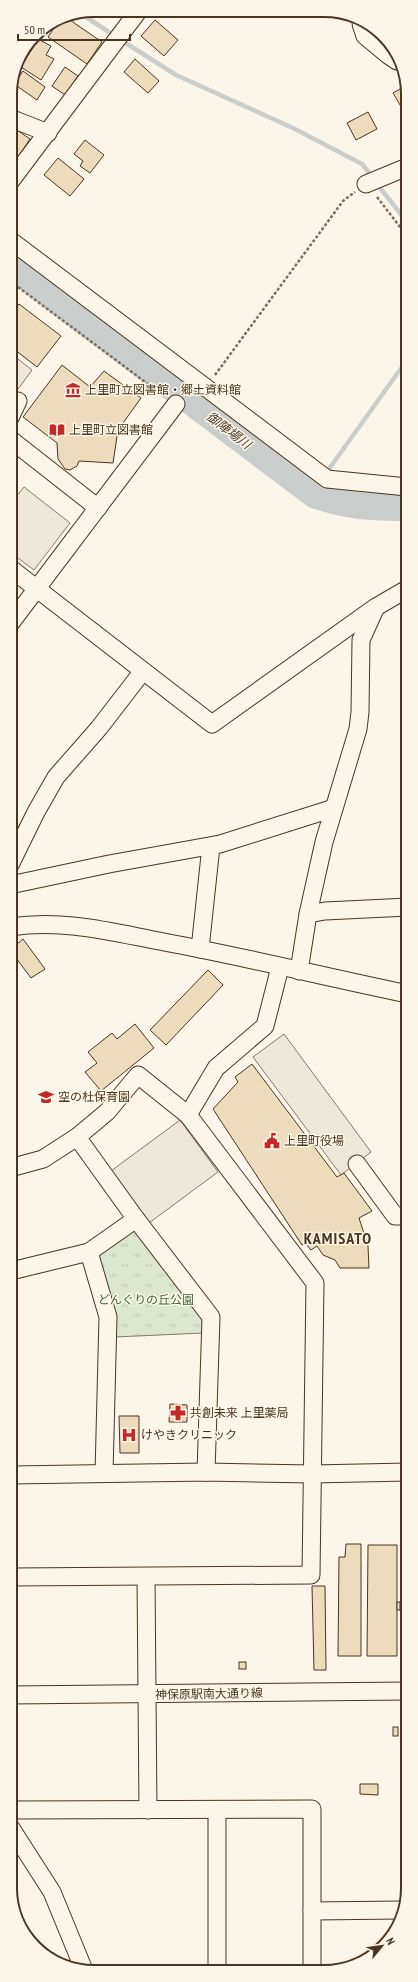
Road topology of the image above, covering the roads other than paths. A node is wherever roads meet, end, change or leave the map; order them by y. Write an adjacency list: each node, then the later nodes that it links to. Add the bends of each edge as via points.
1 (134, 17): 5 (street)
2 (362, 26): 3 (street, via 365,36)
3 (392, 58)
4 (17, 121): 5 (street)
5 (48, 133): 7 (street)
6 (401, 169): 8 (street)
7 (17, 173)
8 (366, 184)
9 (17, 245): 12 (street, via 327,479)
10 (176, 404): 13 (street)
11 (17, 445): 13 (street)
12 (401, 486)
13 (98, 508): 15 (street)
14 (17, 573): 15 (street)
15 (37, 589): 18 (street); 19 (street)
16 (401, 593): 17 (street)
17 (376, 607): 19 (street, via 212,724); 20 (street, via 361,640 358,729)
18 (17, 615)
19 (143, 671): 22 (street, via 99,728 56,777)
20 (334, 808): 21 (street); 25 (street)
21 (211, 846): 23 (street); 27 (street)
22 (17, 851)
23 (17, 884)
24 (401, 907): 25 (street)
25 (308, 914): 29 (street)
26 (17, 926): 27 (street, via 36,923 61,924)
27 (200, 949): 28 (street)
28 (280, 967): 29 (street); 31 (street, via 265,1026 216,1068)
29 (299, 971): 30 (street)
30 (401, 993)
31 (188, 1115): 32 (street, via 138,1075 107,1112); 42 (street, via 315,1283)
32 (78, 1137): 34 (street, via 43,1159); 36 (street)
33 (357, 1164): 35 (street, via 395,1216)
34 (17, 1166)
35 (401, 1216)
36 (136, 1219): 37 (street); 39 (street, via 211,1317)
37 (89, 1252): 38 (street); 41 (street, via 108,1317)
38 (17, 1269)
39 (206, 1472): 41 (street); 42 (street)
40 (401, 1472): 42 (street)
41 (104, 1473): 43 (street)
42 (312, 1474): 45 (street, via 311,1575)
43 (17, 1475)
44 (17, 1577): 45 (street)
45 (146, 1577): 47 (street)
46 (401, 1691): 47 (street, 神保原駅南大通り線)
47 (146, 1694): 48 (street, 神保原駅南大通り線); 50 (street)
48 (17, 1695)
49 (17, 1810): 50 (street)
50 (148, 1810): 51 (street)
51 (217, 1810): 54 (street, via 312,1809); 56 (street)
52 (17, 1837): 55 (street, via 52,1892)
53 (397, 1910): 54 (street)
54 (312, 1911): 57 (street)
55 (82, 1964)
56 (217, 1965)
57 (312, 1965)

